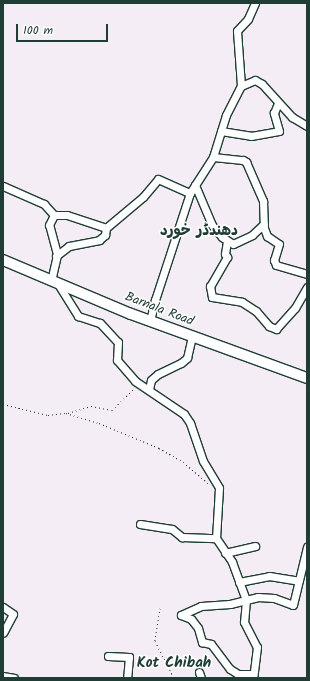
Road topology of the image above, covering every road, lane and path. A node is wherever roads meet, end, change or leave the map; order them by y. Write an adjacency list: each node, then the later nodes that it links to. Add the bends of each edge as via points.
1 (255, 3): 2 (street, via 248,19 236,30)
2 (241, 86): 3 (street, via 255,80 262,84); 5 (street)
3 (278, 103): 4 (street, via 292,117); 5 (street, via 274,113 279,131 251,136)
4 (307, 126)
5 (220, 131): 6 (street)
6 (213, 157): 7 (street); 11 (street, via 246,162 263,201)
7 (195, 185): 9 (street); 13 (street, via 212,226)
8 (3, 186): 10 (street, via 44,204)
9 (190, 193): 12 (street, via 158,179 143,198); 19 (street, via 154,300)
10 (54, 215): 12 (street, via 67,215); 14 (street, via 49,225)
11 (264, 224): 13 (street, via 241,241 233,244); 16 (street, via 267,236 279,244 274,260 276,264)
12 (106, 228): 14 (street, via 105,235 99,240 69,246)
13 (227, 241): 18 (street, via 227,257 210,286 212,297 242,302 256,311 269,326 276,329 295,308)
14 (56, 256): 17 (street)
15 (3, 260): 17 (main road, Barnala Road)
16 (307, 274)
17 (55, 282): 19 (main road, Barnala Road); 22 (street, via 78,316 100,323 118,342 118,363 135,381)
18 (307, 287)
19 (150, 321): 20 (main road, Barnala Road)
20 (192, 337): 21 (main road, Barnala Road); 22 (street, via 187,358 181,364 158,374 151,380)
21 (307, 378)
22 (149, 389): 24 (path, via 131,390 112,410 91,406); 25 (street, via 184,414 190,423 210,476)
23 (3, 404): 24 (path, via 48,415)
24 (66, 413): 25 (path, via 99,423 159,448 183,462 206,483)
25 (219, 488): 27 (street)
26 (140, 524): 27 (street, via 172,529 182,538)
27 (216, 538): 30 (street)
28 (255, 546): 30 (street)
29 (307, 547): 31 (street)
30 (225, 553): 32 (street)
31 (299, 581): 32 (street, via 269,576); 33 (street, via 293,605 266,597)
32 (239, 582): 33 (street)
33 (246, 600): 39 (street, via 244,622 257,647); 39 (street, via 201,606 181,615 191,619 198,628 202,642 211,644 230,670)
34 (3, 607): 36 (street, via 13,614)
35 (160, 608): 42 (path, via 155,641)
36 (3, 633)
37 (108, 656): 41 (street, via 128,657)
38 (3, 676): 40 (street)
39 (253, 676)
40 (14, 678)
41 (127, 678)
42 (174, 678)

